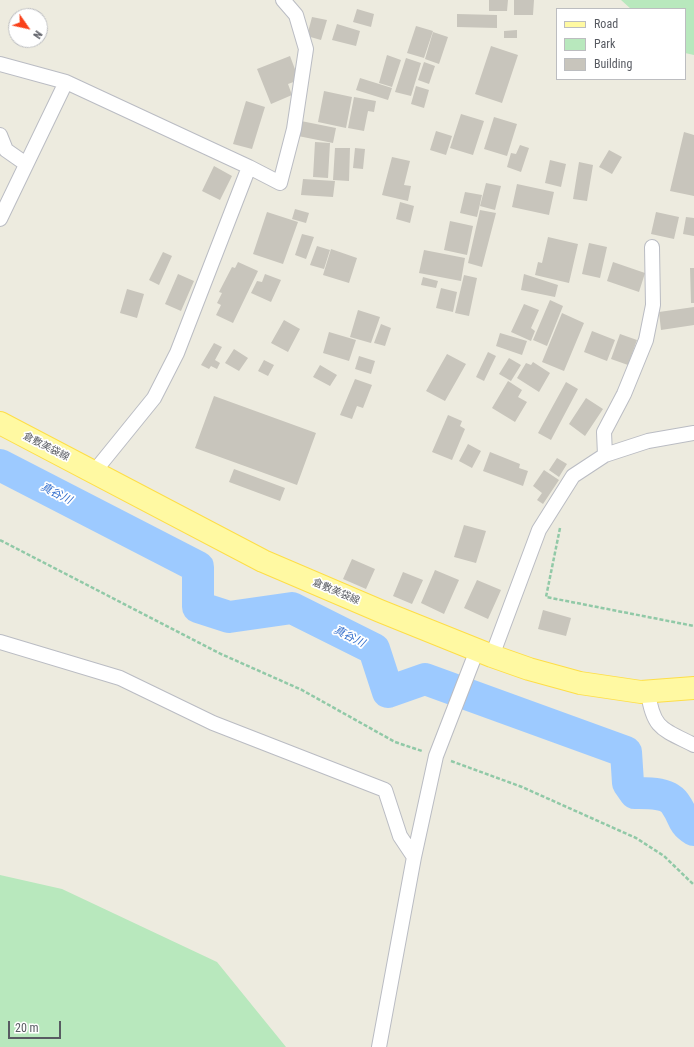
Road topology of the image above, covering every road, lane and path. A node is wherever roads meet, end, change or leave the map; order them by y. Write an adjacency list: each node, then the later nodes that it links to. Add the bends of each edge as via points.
1 (283, 0): 6 (street, via 296,15 306,49 294,129 280,183)
2 (0, 64): 3 (street)
3 (66, 82): 5 (street); 6 (street)
4 (0, 135): 5 (street, via 6,150)
5 (26, 164): 7 (street)
6 (249, 167): 12 (street, via 174,359 154,398)
7 (0, 219)
8 (652, 247): 11 (street, via 653,305 646,340 624,394 604,432)
9 (0, 423): 12 (main road, 倉敷美袋線)
10 (694, 433): 11 (street, via 648,441)
11 (605, 455): 13 (street, via 573,476)
12 (94, 472): 17 (main road, 倉敷美袋線, via 263,561)
13 (558, 500): 15 (path, via 562,519 546,598); 17 (street, via 539,530)
14 (0, 540): 21 (path, via 222,654 302,690 395,742)
15 (694, 626)
16 (0, 642): 22 (street, via 120,678 213,723 385,790 400,836)
17 (484, 653): 19 (main road, 倉敷美袋線, via 580,683); 21 (street, via 469,671)
18 (694, 688): 19 (main road, 倉敷美袋線)
19 (648, 692): 20 (street, via 654,720 666,731)
20 (694, 745)
21 (438, 752): 22 (street); 23 (path, via 636,838 664,856)
22 (414, 857): 24 (street)
23 (694, 885)
24 (380, 1047)

